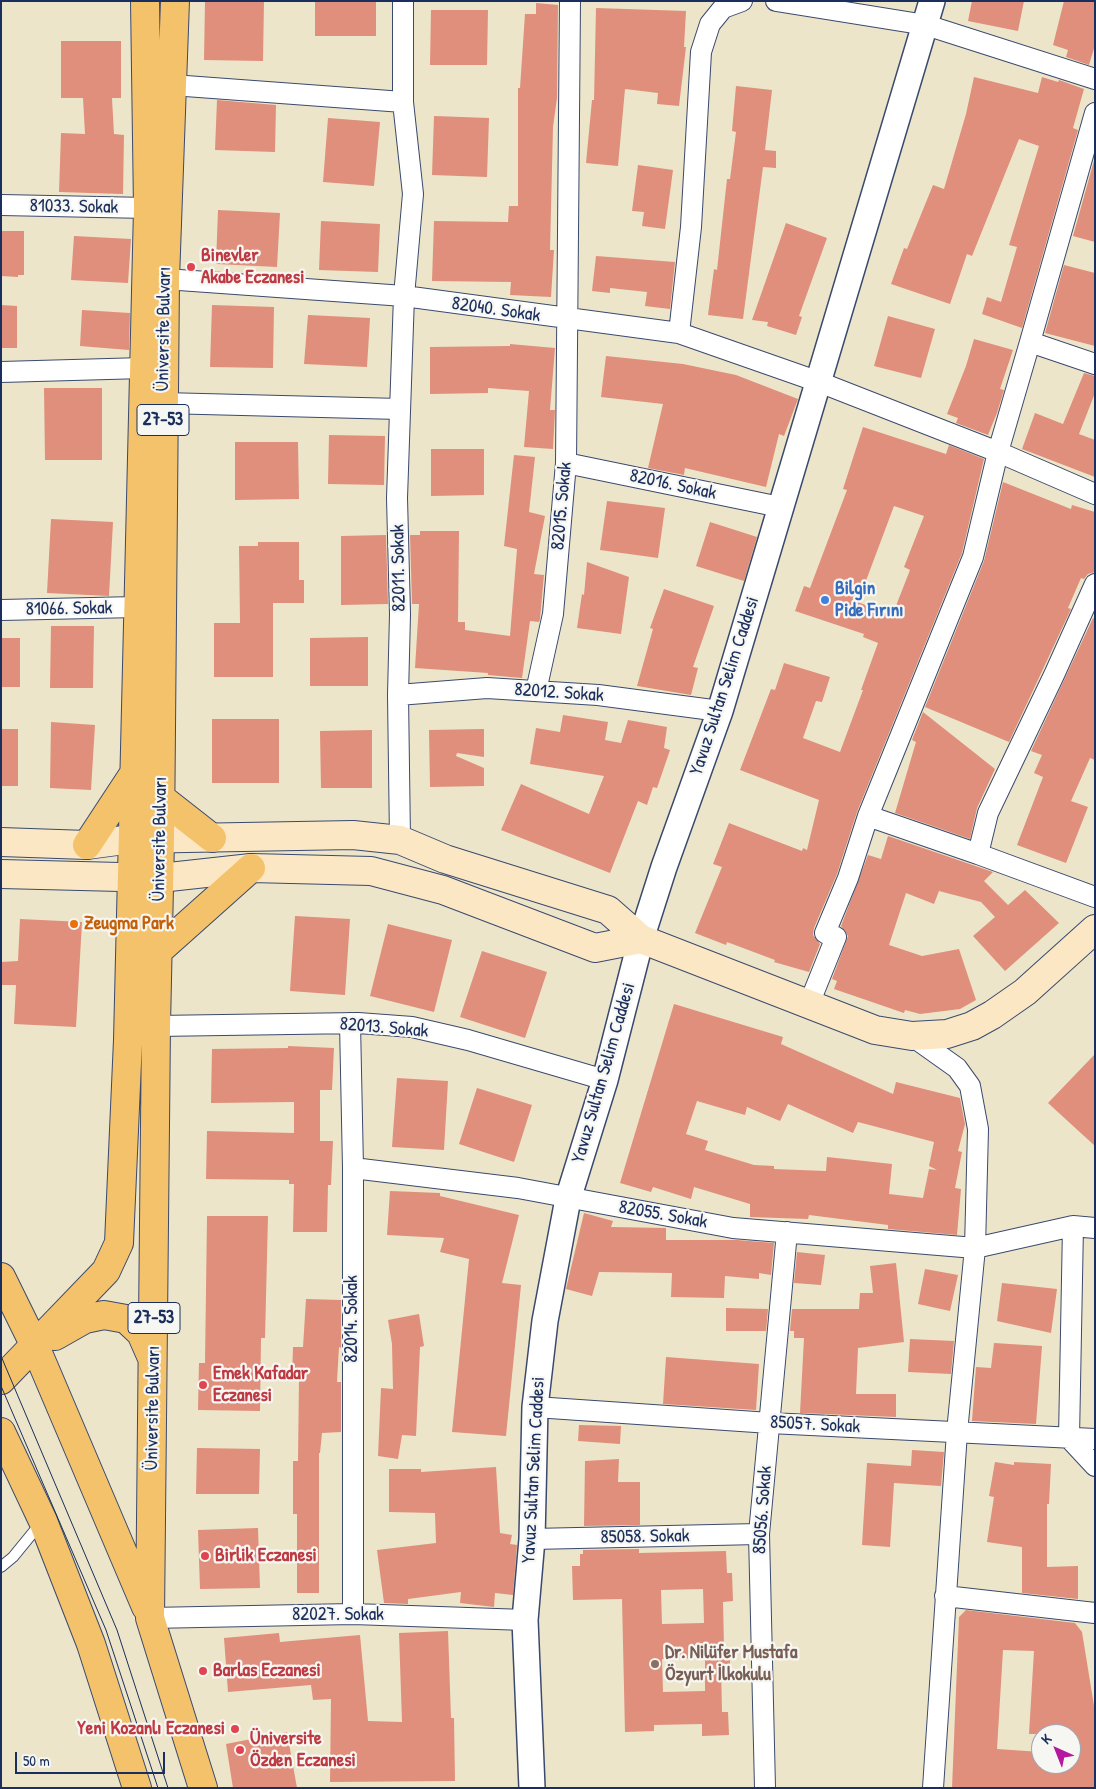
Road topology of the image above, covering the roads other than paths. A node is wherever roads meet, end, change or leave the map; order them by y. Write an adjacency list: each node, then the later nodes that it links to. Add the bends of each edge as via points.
1 (145, 1): 13 (main road, Üniversite Bulvarı)
2 (175, 1): 9 (main road, Üniversite Bulvarı / 27-53)
3 (403, 1): 10 (street, 82011. Sokak)
4 (570, 1): 16 (street, 82015. Sokak)
5 (742, 1): 17 (street, via 723,8 710,24 701,52 692,227)
6 (776, 1): 7 (street)
7 (929, 13): 8 (street); 22 (street, Yavuz Sultan Selim Caddesi)
8 (1095, 79)
9 (172, 84): 10 (street); 14 (main road, Üniversite Bulvarı / 27-53)
10 (403, 102): 15 (street, 82011. Sokak, via 413,194)
11 (1095, 113): 18 (street)
12 (1, 206): 13 (street, 81033. Sokak)
13 (148, 208): 20 (main road, Üniversite Bulvarı)
14 (164, 279): 15 (street, 82040. Sokak); 23 (main road, Üniversite Bulvarı / 27-53)
15 (404, 296): 16 (street, 82040. Sokak); 24 (street, 82011. Sokak)
16 (568, 320): 17 (street, 82040. Sokak); 26 (street, 82015. Sokak)
17 (679, 333): 22 (street, 82040. Sokak)
18 (1030, 342): 19 (street); 25 (street)
19 (1095, 364)
20 (144, 368): 21 (street); 30 (main road, Üniversite Bulvarı)
21 (1, 372)
22 (819, 382): 25 (street, 82040. Sokak); 28 (street, Yavuz Sultan Selim Caddesi)
23 (164, 403): 24 (street); 36 (main road, Üniversite Bulvarı / 27-53)
24 (400, 409): 33 (street, 82011. Sokak)
25 (998, 452): 27 (street, 82040. Sokak); 37 (street, via 973,557)
26 (566, 463): 28 (street, 82016. Sokak); 32 (street, 82015. Sokak, via 553,614)
27 (1095, 494)
28 (780, 507): 34 (street, Yavuz Sultan Selim Caddesi)
29 (1095, 584): 44 (street, via 988,813)
30 (137, 607): 31 (street, 81066. Sokak); 35 (main road, Üniversite Bulvarı)
31 (1, 610)
32 (536, 691): 33 (street, 82012. Sokak, via 487,688); 34 (street, 82012. Sokak, via 598,695)
33 (398, 695): 41 (street, 82011. Sokak)
34 (720, 711): 51 (street, Yavuz Sultan Selim Caddesi)
35 (133, 775): 39 (main road, Üniversite Bulvarı); 43 (main road)
36 (161, 798): 38 (main road); 40 (main road, Üniversite Bulvarı / 27-53)
37 (868, 816): 44 (street); 53 (street, via 826,933 836,937)
38 (212, 838): 40 (main road); 41 (main road, via 353,835)
39 (132, 839): 40 (main road); 43 (main road); 47 (main road, Üniversite Bulvarı)
40 (160, 840): 48 (main road, Üniversite Bulvarı / 27-53)
41 (400, 840): 51 (main road, via 445,859 608,910)
42 (1, 842): 43 (main road)
43 (87, 845)
44 (978, 854): 49 (street)
45 (251, 868): 48 (main road); 51 (main road, via 372,870 443,890 595,948); 52 (main road)
46 (1, 874): 47 (main road)
47 (132, 876): 48 (main road); 65 (main road, Üniversite Bulvarı, via 119,1243 106,1271)
48 (160, 878): 52 (main road, Üniversite Bulvarı / 27-53)
49 (1095, 897)
50 (1095, 929): 56 (main road, via 1025,992 992,1015 947,1034)
51 (642, 939): 53 (main road); 57 (street, Yavuz Sultan Selim Caddesi)
52 (158, 950): 55 (main road, Üniversite Bulvarı / 27-53)
53 (809, 1004): 56 (main road, via 875,1030)
54 (350, 1023): 55 (street, 82013. Sokak); 57 (street, 82013. Sokak, via 412,1027); 58 (street, 82014. Sokak)
55 (156, 1026): 66 (main road, Üniversite Bulvarı / 27-53)
56 (912, 1036): 63 (street, via 957,1068 970,1086 978,1129)
57 (605, 1080): 59 (street, Yavuz Sultan Selim Caddesi)
58 (352, 1168): 59 (street, 82055. Sokak, via 518,1188); 81 (street, 82014. Sokak)
59 (568, 1199): 62 (street, 82055. Sokak, via 733,1228); 68 (street, Yavuz Sultan Selim Caddesi, via 545,1321)
60 (1073, 1226): 61 (street, 82055. Sokak); 63 (street, 82055. Sokak); 72 (street)
61 (1095, 1228)
62 (787, 1232): 63 (street, 82055. Sokak); 69 (street, 85056. Sokak)
63 (975, 1248): 71 (street)
64 (1, 1277): 65 (main road)
65 (36, 1346): 66 (main road, via 85,1319 104,1315 126,1319 141,1332); 67 (main road, Üniversite Bulvarı); 82 (main road)
66 (153, 1362): 82 (main road, Üniversite Bulvarı / 27-53)
67 (1, 1380)
68 (534, 1407): 69 (street, 85057. Sokak); 77 (street, Yavuz Sultan Selim Caddesi)
69 (770, 1423): 71 (street, 85057. Sokak); 76 (street, 85056. Sokak)
70 (1, 1432): 75 (main road)
71 (957, 1432): 72 (street, 85057. Sokak); 79 (street)
72 (1069, 1438): 73 (street, 85057. Sokak); 74 (street)
73 (1095, 1439)
74 (1095, 1466)
75 (42, 1522): 78 (lane); 84 (main road, via 91,1644)
76 (759, 1534): 77 (street, 85058. Sokak); 87 (street, 85056. Sokak)
77 (532, 1540): 83 (street, Yavuz Sultan Selim Caddesi)
78 (1, 1567)
79 (944, 1596): 80 (street); 88 (street)
80 (1095, 1613)
81 (352, 1614): 82 (street, 82027. Sokak); 83 (street, 82027. Sokak)
82 (150, 1618): 85 (main road, Üniversite Bulvarı / 27-53)
83 (525, 1620): 86 (street, Yavuz Sultan Selim Caddesi)
84 (136, 1788)
85 (203, 1788)
86 (532, 1788)
87 (765, 1788)
88 (933, 1788)

